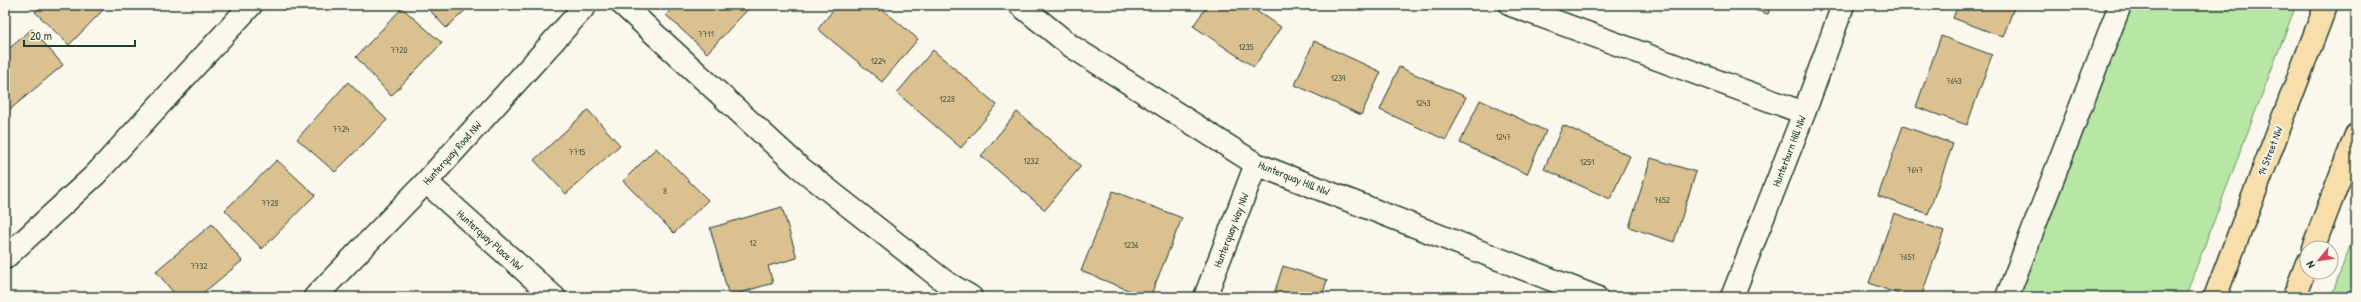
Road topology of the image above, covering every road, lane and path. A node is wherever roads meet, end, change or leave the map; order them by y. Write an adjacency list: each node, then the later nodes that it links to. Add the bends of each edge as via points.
1 (251, 5): 14 (street, via 95,174)
2 (586, 5): 12 (street, Hunterquay Road NW)
3 (623, 5): 16 (street, via 798,166)
4 (1020, 5): 11 (street, Hunterquay Hill NW, via 1071,46)
5 (1511, 5): 9 (street)
6 (1843, 5): 9 (street, Hunterburn Hill NW)
7 (2120, 5): 23 (street)
8 (2326, 5): 24 (main road, 14 Street NW)
9 (1804, 113): 22 (street, Hunterburn Hill NW)
10 (2356, 135): 13 (main road)
11 (1256, 164): 20 (street, Hunterquay Way NW); 21 (street, Hunterquay Hill NW)
12 (426, 182): 17 (street, Hunterquay Road NW); 18 (street, Hunterquay Place NW)
13 (2316, 240)
14 (5, 258)
15 (2300, 280): 25 (main road)
16 (942, 289): 19 (street)
17 (315, 297)
18 (554, 297)
19 (972, 297)
20 (1205, 297)
21 (1596, 297)
22 (1732, 297)
23 (2006, 297)
24 (2215, 297)
25 (2294, 297)

